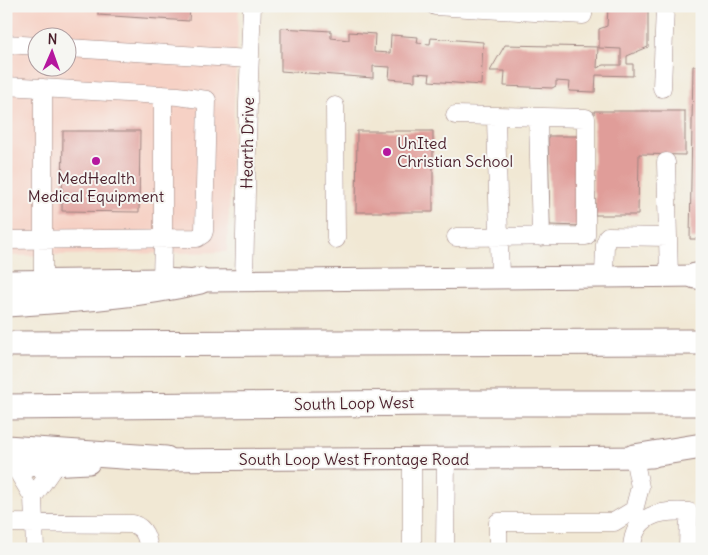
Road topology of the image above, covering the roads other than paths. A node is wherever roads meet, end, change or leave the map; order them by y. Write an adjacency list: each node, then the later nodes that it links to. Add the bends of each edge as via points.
1 (252, 6): 9 (street, Hearth Drive)
2 (435, 6): 5 (street)
3 (584, 6): 5 (street, via 583,15)
4 (666, 6): 12 (street)
5 (468, 7)
6 (6, 44): 7 (street)
7 (28, 45)
8 (78, 49): 9 (street)
9 (250, 59): 32 (street, Hearth Drive)
10 (6, 86): 11 (street)
11 (43, 88): 13 (street); 26 (street)
12 (662, 88)
13 (163, 96): 21 (street); 21 (street, via 207,100 203,234 198,238)
14 (335, 106): 24 (street)
15 (455, 115): 16 (street)
16 (496, 117): 17 (street); 23 (street)
17 (538, 118): 19 (street); 19 (street, via 586,118 586,236)
18 (666, 162): 20 (street)
19 (541, 237): 23 (street)
20 (668, 237): 27 (street); 29 (street, via 608,236)
21 (163, 238): 26 (street); 31 (street)
22 (456, 238): 23 (street)
23 (499, 238): 30 (street)
24 (336, 239)
25 (6, 240): 26 (street)
26 (43, 240): 34 (street)
27 (669, 276): 28 (main road); 29 (main road)
28 (700, 276)
29 (604, 277): 30 (main road)
30 (500, 278): 32 (main road)
31 (162, 279): 34 (main road); 35 (main road)
32 (244, 280): 35 (main road)
33 (6, 281): 34 (main road)
34 (43, 281)
35 (200, 281): 36 (highway, via 98,298)
36 (6, 304)
37 (702, 342): 38 (highway)
38 (6, 344)
39 (702, 403): 40 (highway, South Loop West)
40 (6, 407)
41 (702, 446): 42 (highway)
42 (634, 457): 43 (main road, South Loop West Frontage Road); 46 (main road, South Loop West Frontage Road); 56 (street, via 640,487 634,510 614,522 498,522)
43 (702, 457)
44 (412, 458): 45 (main road, South Loop West Frontage Road); 46 (main road, South Loop West Frontage Road); 54 (street)
45 (166, 459): 47 (highway); 48 (main road, South Loop West Frontage Road)
46 (446, 459): 55 (street)
47 (9, 460): 48 (main road, South Loop West Frontage Road); 49 (street)
48 (56, 464): 49 (street)
49 (33, 497): 51 (street)
50 (6, 523): 51 (street)
51 (35, 524): 52 (street); 53 (street, via 133,524 143,530)
52 (35, 549)
53 (148, 549)
54 (412, 549)
55 (446, 549)
56 (498, 549)
57 (632, 549): 58 (street, via 636,531 653,514 664,511 689,512)
58 (688, 549)

